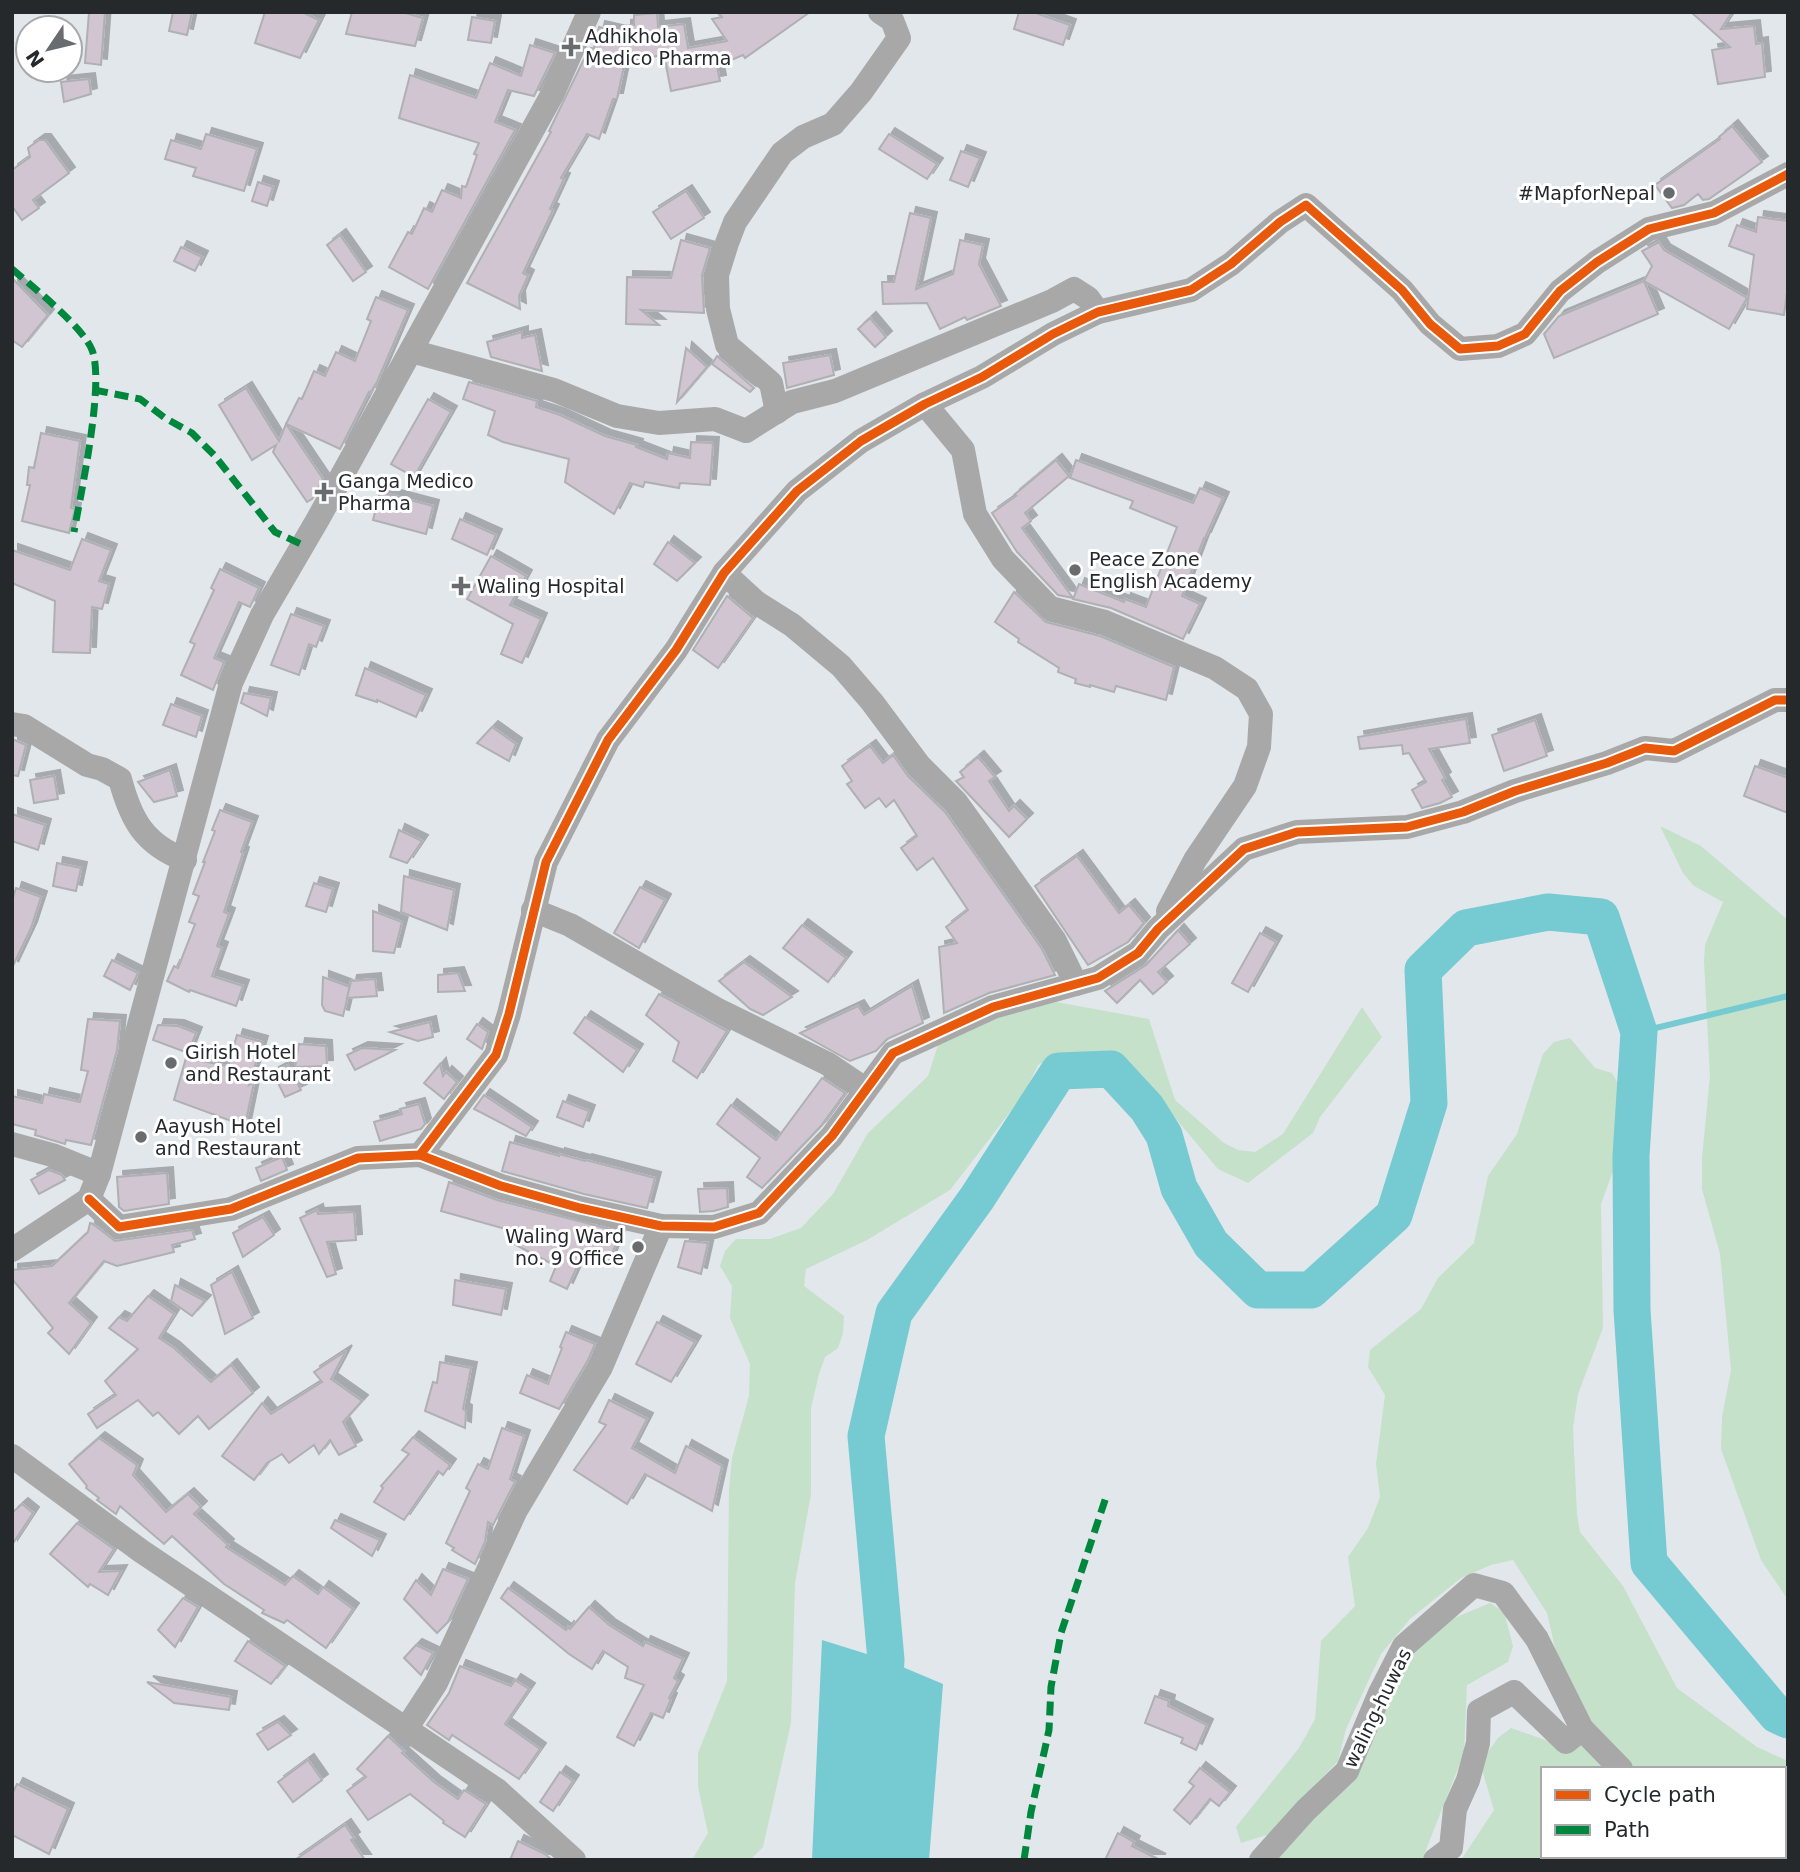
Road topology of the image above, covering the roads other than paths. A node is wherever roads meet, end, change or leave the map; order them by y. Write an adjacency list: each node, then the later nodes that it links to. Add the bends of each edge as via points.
1 (589, 12): 5 (street, via 553,93)
2 (880, 12): 7 (street, via 892,20 899,38 833,124 803,136 782,153 735,222 717,275 718,309 727,345 771,383)
3 (1788, 174): 4 (street, via 1714,213 1649,229 1560,291 1524,334 1498,346 1460,349 1306,205 1191,290)
4 (1098, 312): 6 (street); 7 (street, via 1074,289 835,391 792,401)
5 (411, 351): 7 (street, via 554,390 617,416 659,423 715,419 746,431); 11 (street, via 262,615 232,683)
6 (925, 404): 8 (street, via 861,441 797,491); 13 (street, via 963,450 975,514 1003,559 1050,608 1105,622 1215,668 1247,689 1261,715 1259,747 1245,786 1195,860)
7 (776, 412)
8 (724, 573): 12 (street, via 676,650 608,740 546,862); 14 (street, via 849,675 919,765 956,802 1055,940)
9 (1788, 700): 13 (street, via 1775,700 1674,751 1645,748 1430,821 1407,827 1297,832 1244,849)
10 (12, 724): 11 (street, via 24,726 87,765 120,779 128,809 148,838)
11 (185, 860): 18 (street)
12 (533, 910): 15 (street, via 570,925 716,1009 828,1064); 17 (street, via 496,1055)
13 (1158, 929): 14 (street, via 1138,953 1098,978)
14 (1076, 984): 15 (street, via 993,1007 893,1053)
15 (865, 1089): 20 (street, via 832,1136 759,1213 714,1227)
16 (12, 1144): 18 (street)
17 (420, 1155): 19 (street, via 358,1158 231,1209 144,1225 119,1227); 20 (street, via 501,1186)
18 (99, 1174): 19 (street)
19 (89, 1199): 21 (street)
20 (661, 1226): 23 (street, via 601,1367 516,1510 436,1683)
21 (12, 1250)
22 (13, 1457): 23 (street, via 141,1551)
23 (406, 1729): 26 (street, via 497,1790)
24 (1582, 1729): 25 (street, waling-huwas); 27 (street, waling-huwas, via 1537,1639 1503,1592 1474,1585 1404,1646 1348,1771); 28 (street, via 1566,1742 1514,1692 1479,1711 1478,1743 1455,1809 1451,1848)
25 (1619, 1767)
26 (574, 1860)
27 (1261, 1860)
28 (1435, 1860)

